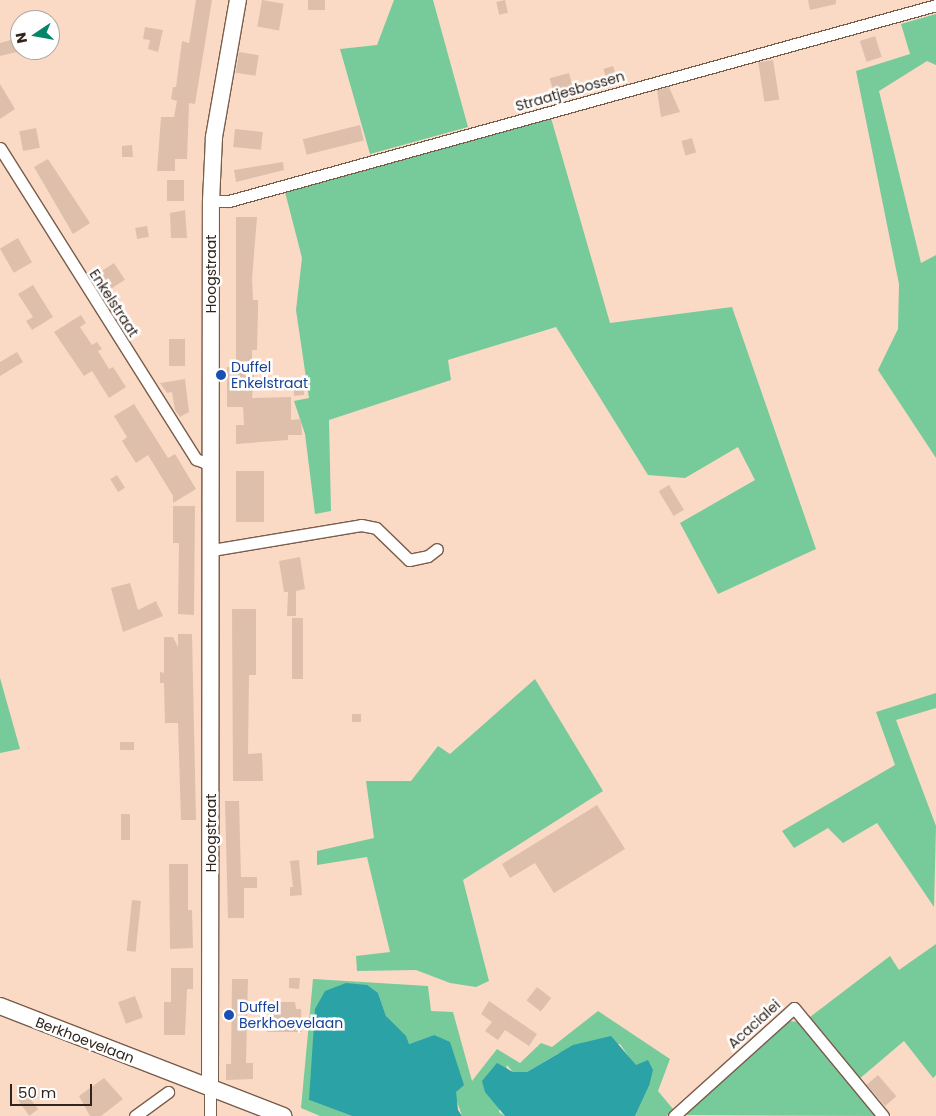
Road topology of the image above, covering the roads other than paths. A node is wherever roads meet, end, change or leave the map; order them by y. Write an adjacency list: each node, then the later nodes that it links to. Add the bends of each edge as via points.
1 (238, 0): 4 (street, Hoogstraat, via 214,137)
2 (936, 5): 4 (street, Straatjesbossen, via 229,201)
3 (0, 148): 5 (street, Enkelstraat, via 196,459)
4 (211, 201): 5 (street, Hoogstraat)
5 (211, 465): 7 (street, Hoogstraat)
6 (437, 548): 7 (street, via 428,556 409,560 376,528 361,525)
7 (212, 550): 9 (street, Hoogstraat)
8 (0, 1006): 9 (street, Berkhoevelaan)
9 (210, 1088): 12 (street, Hoogstraat); 13 (street, Berkhoevelaan)
10 (168, 1092): 11 (street)
11 (135, 1116)
12 (210, 1116)
13 (283, 1116)
14 (674, 1116): 15 (street, Acacialei, via 794,1008)
15 (884, 1116)

